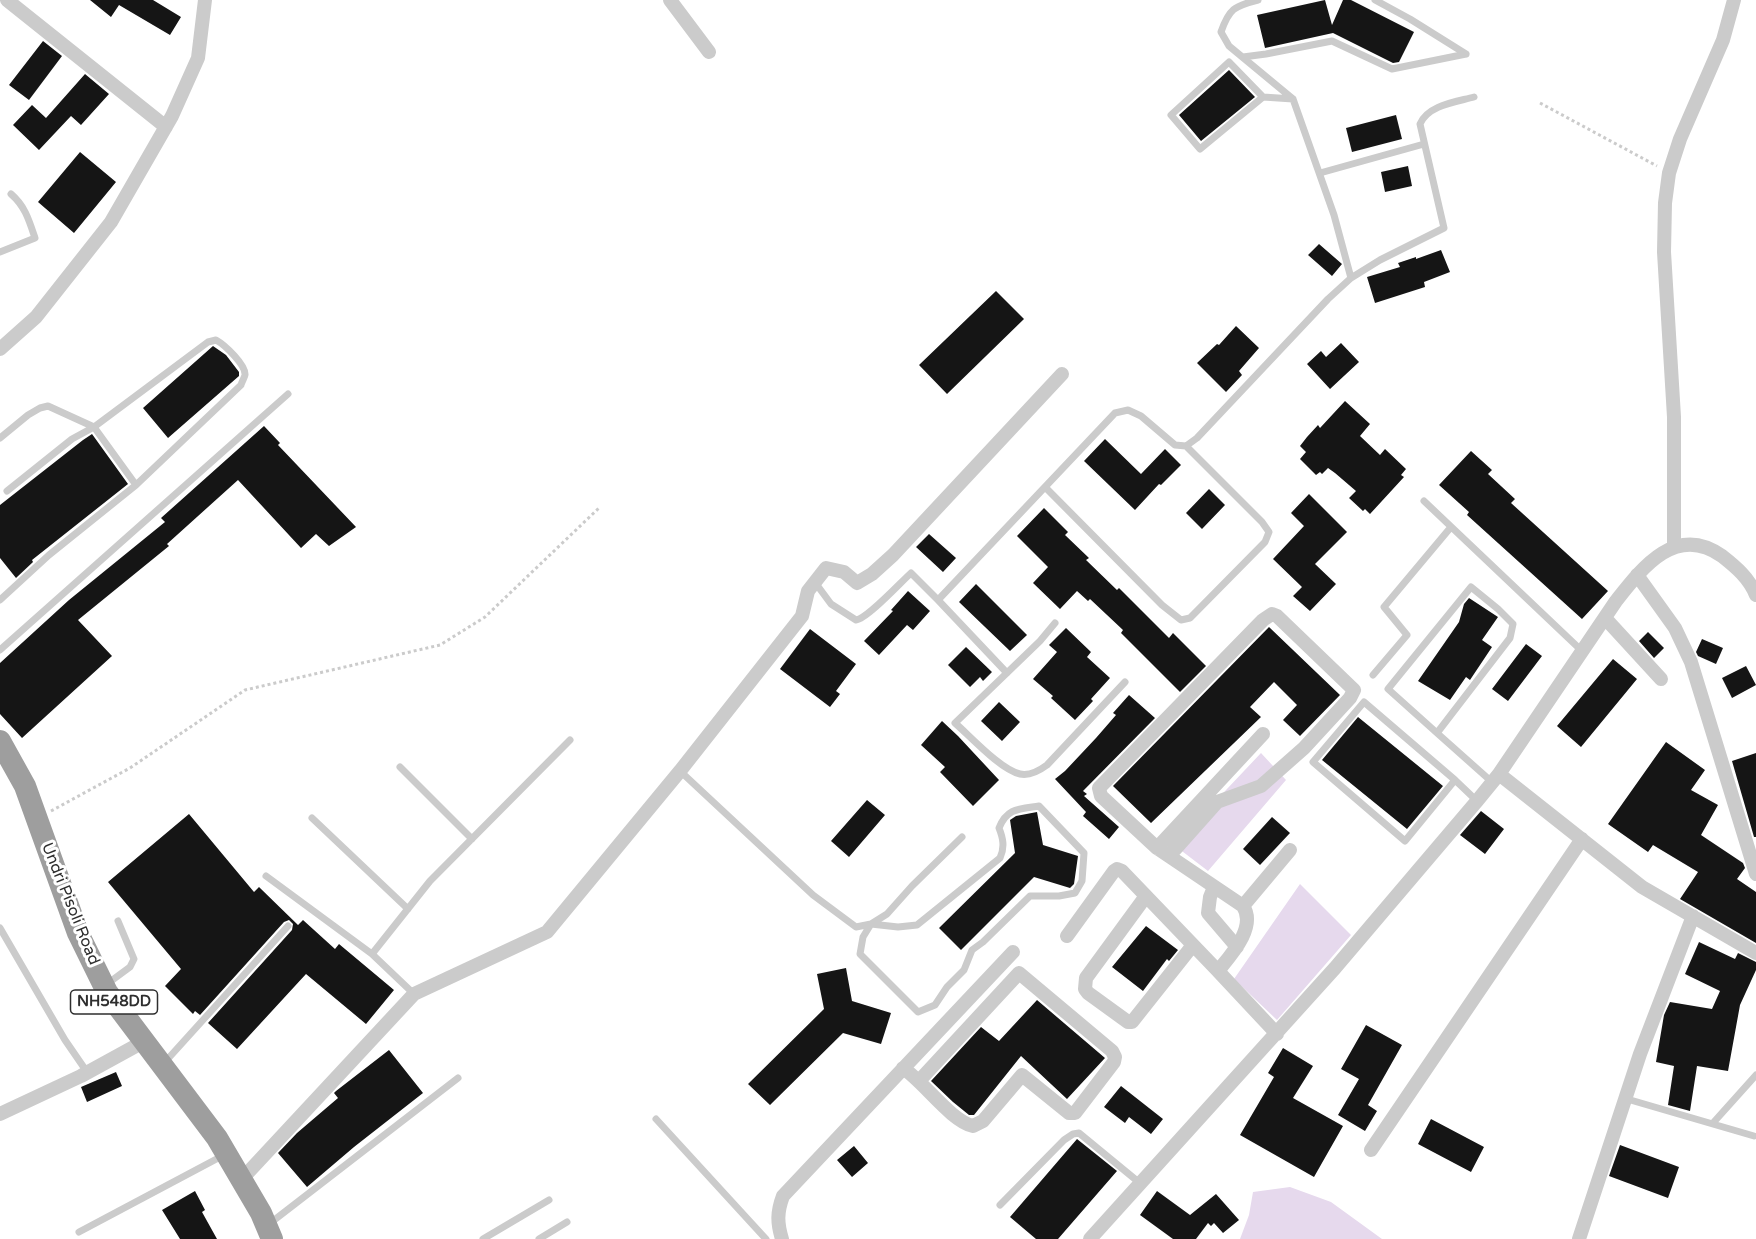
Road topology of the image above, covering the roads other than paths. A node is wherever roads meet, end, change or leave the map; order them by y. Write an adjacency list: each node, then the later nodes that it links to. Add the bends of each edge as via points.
1 (7, 0): 12 (street)
2 (205, 0): 12 (street, via 198,58)
3 (670, 0): 7 (street)
4 (1258, 0): 8 (lane, via 1238,5 1227,16 1221,32 1229,46)
5 (1375, 0): 8 (lane, via 1466,54 1392,69 1332,41)
6 (1734, 0): 29 (street, via 1723,40 1669,172 1665,203 1664,252 1674,417)
7 (709, 52)
8 (1243, 57): 11 (lane)
9 (1263, 97): 9 (lane, via 1200,149 1171,115 1229,62); 11 (lane)
10 (1474, 97): 13 (lane, via 1437,108 1422,117)
11 (1293, 99): 14 (lane)
12 (166, 127): 18 (street, via 111,222 36,317)
13 (1424, 144): 14 (lane); 17 (lane, via 1444,228)
14 (1320, 173): 17 (lane)
15 (11, 194): 16 (lane, via 27,213 35,238)
16 (0, 252)
17 (1351, 278): 23 (lane)
18 (0, 349)
19 (1062, 374): 31 (street, via 872,574 856,583 844,572 826,568)
20 (288, 394): 37 (lane)
21 (94, 427): 22 (lane, via 48,406 28,415); 24 (lane); 24 (lane, via 208,342 216,340 223,344 244,367 241,385); 26 (lane)
22 (0, 438)
23 (1186, 446): 25 (lane, via 1175,445 1141,416 1128,411 1116,413); 25 (lane, via 1269,532 1265,542 1190,618 1180,620 1162,605)
24 (136, 485): 33 (lane)
25 (1045, 487): 34 (lane)
26 (7, 492)
27 (1424, 501): 28 (lane)
28 (1451, 527): 38 (lane); 40 (lane, via 1384,607 1407,635)
29 (1674, 546): 30 (street, via 1658,554); 32 (street, via 1713,550 1738,568)
30 (1637, 575): 35 (street); 58 (street, via 1675,628 1691,662)
31 (814, 581): 34 (lane, via 831,604 856,620 861,620 911,573); 48 (street, via 802,616)
32 (1756, 595)
33 (0, 600)
34 (938, 600): 39 (lane)
35 (1605, 618): 38 (street); 41 (street)
36 (1054, 622): 39 (lane)
37 (0, 650)
38 (1582, 651): 49 (street)
39 (1007, 673): 42 (lane, via 956,723 1006,768 1022,775 1047,765)
40 (1373, 675)
41 (1661, 680)
42 (1125, 682)
43 (1437, 733): 43 (lane, via 1510,638 1513,624 1471,587 1388,689); 49 (lane)
44 (1263, 734): 57 (street)
45 (570, 740): 54 (lane)
46 (0, 741): 76 (highway, Undri Pisoli Road / NH548DD, via 25,786 78,933)
47 (400, 767): 54 (lane)
48 (680, 771): 66 (lane, via 813,895 856,927); 77 (street, via 547,932)
49 (1495, 778): 51 (street); 55 (street)
50 (1455, 780): 50 (lane, via 1364,702 1313,762 1405,840); 51 (lane)
51 (1477, 801): 78 (street)
52 (312, 818): 63 (lane)
53 (962, 837): 66 (lane, via 887,914)
54 (472, 839): 63 (lane)
55 (1582, 839): 64 (street, via 1642,887); 91 (street)
56 (1290, 850): 62 (street)
57 (1163, 852): 57 (street, via 1101,796 1099,788 1263,620 1272,614 1277,616 1354,690 1304,748 1262,786 1217,802); 60 (street)
58 (1756, 874)
59 (266, 876): 74 (lane)
60 (1214, 887): 62 (street); 71 (street, via 1208,913)
61 (1146, 896): 69 (street, via 1117,869); 70 (street); 70 (street, via 1086,978 1088,993 1132,1022)
62 (1243, 906): 71 (street, via 1248,919)
63 (408, 909): 74 (lane)
64 (1693, 916): 73 (street); 86 (street, via 1640,1054)
65 (118, 921): 76 (lane, via 134,959 130,967)
66 (870, 924): 66 (lane, via 917,925 991,867 1003,852 999,828 1003,818 1015,809 1039,806 1084,853 1082,881 1075,893 1030,896 972,950 964,970 935,1005 918,1012 860,954)
67 (288, 926): 80 (lane)
68 (0, 928): 82 (lane)
69 (1067, 936)
70 (1193, 945): 75 (street)
71 (1237, 947): 75 (street)
72 (1013, 952): 81 (street)
73 (1756, 953)
74 (372, 954): 77 (lane)
75 (1218, 971): 78 (street)
76 (104, 986): 79 (highway, Undri Pisoli Road / NH548DD)
77 (414, 994): 93 (street)
78 (1276, 1034): 94 (street)
79 (143, 1042): 80 (highway, Undri Pisoli Road / NH548DD); 82 (street)
80 (161, 1066): 92 (highway, Undri Pisoli Road / NH548DD)
81 (903, 1068): 85 (street); 103 (street, via 783,1196 778,1212)
82 (87, 1072): 87 (street)
83 (1756, 1075): 89 (lane)
84 (458, 1078): 99 (lane)
85 (919, 1081): 85 (street, via 952,1114 973,1126 983,1120 1022,1075 1069,1113 1075,1113 1115,1057 1018,974)
86 (1627, 1099): 89 (lane); 105 (street)
87 (0, 1114)
88 (656, 1119): 102 (lane)
89 (1713, 1123): 90 (lane)
90 (1754, 1136)
91 (1371, 1150)
92 (226, 1154): 93 (highway, Undri Pisoli Road / NH548DD); 98 (lane)
93 (241, 1180): 99 (highway, Undri Pisoli Road / NH548DD)
94 (1141, 1184): 96 (lane, via 1080,1133 1073,1134); 104 (street)
95 (549, 1200): 100 (lane)
96 (1000, 1205)
97 (567, 1222): 101 (lane)
98 (80, 1232)
99 (270, 1232)
100 (483, 1239)
101 (539, 1239)
102 (766, 1239)
103 (782, 1239)
104 (1090, 1239)
105 (1579, 1239)

